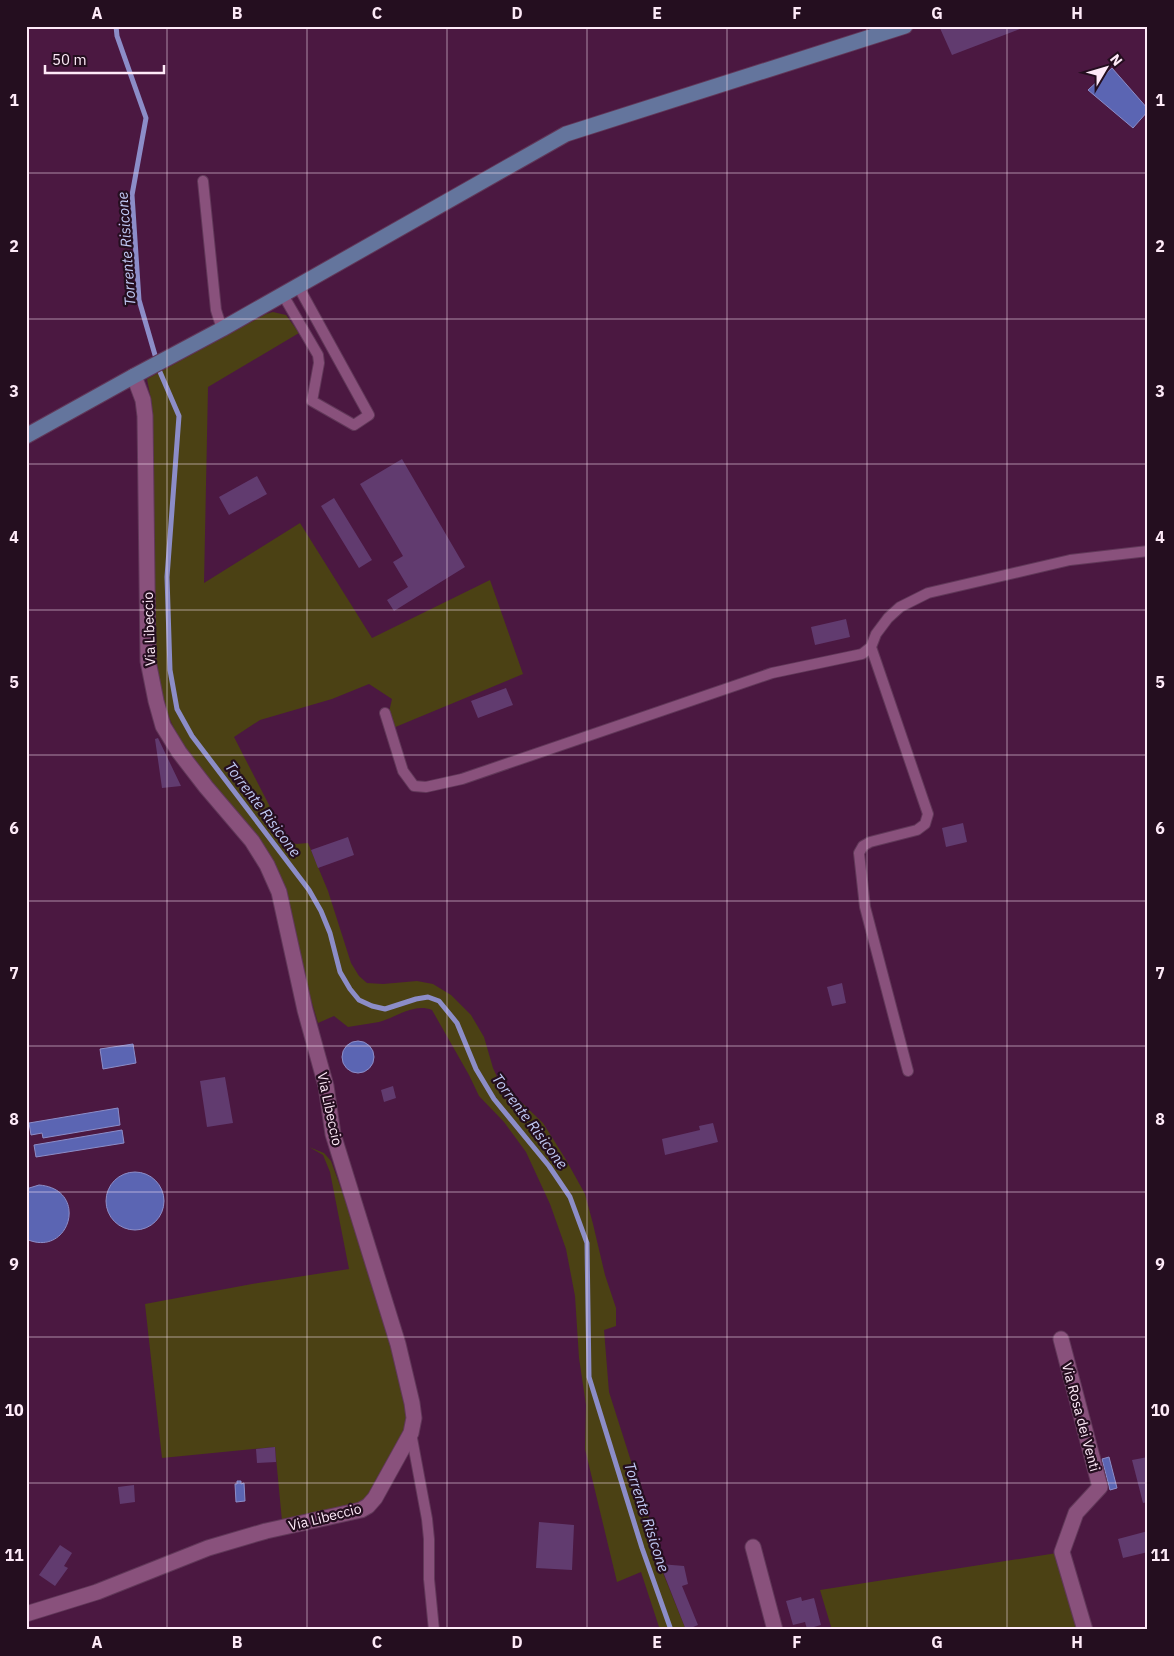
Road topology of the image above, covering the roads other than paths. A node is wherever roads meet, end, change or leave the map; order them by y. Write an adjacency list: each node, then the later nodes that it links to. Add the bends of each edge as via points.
1 (905, 26): 3 (street, via 566,134)
2 (203, 181): 5 (lane, via 216,310)
3 (298, 286): 4 (street); 4 (lane, via 369,415 354,425 312,400 318,354)
4 (283, 294): 5 (street)
5 (222, 329): 6 (street)
6 (134, 376): 7 (street); 13 (street, Via Libeccio, via 143,400 148,661 156,700 164,726 179,752 252,841 279,892 305,1010 326,1086 333,1134 398,1344 412,1404)
7 (26, 436)
8 (1148, 551): 9 (lane, via 1070,560 928,593 900,607 888,618)
9 (871, 647): 10 (lane, via 862,654 772,673 462,779 426,787 414,786 403,771); 11 (lane, via 928,814 925,824 917,830 870,842 859,853 865,907)
10 (385, 713)
11 (908, 1071)
12 (1061, 1339): 18 (street, Via Rosa dei Venti, via 1100,1487 1076,1513 1062,1552)
13 (411, 1433): 15 (street, Via Libeccio, via 375,1498 361,1510 266,1531 208,1548 97,1592); 16 (lane, via 428,1519)
14 (753, 1547): 17 (street)
15 (26, 1614)
16 (434, 1630)
17 (775, 1630)
18 (1085, 1630)

